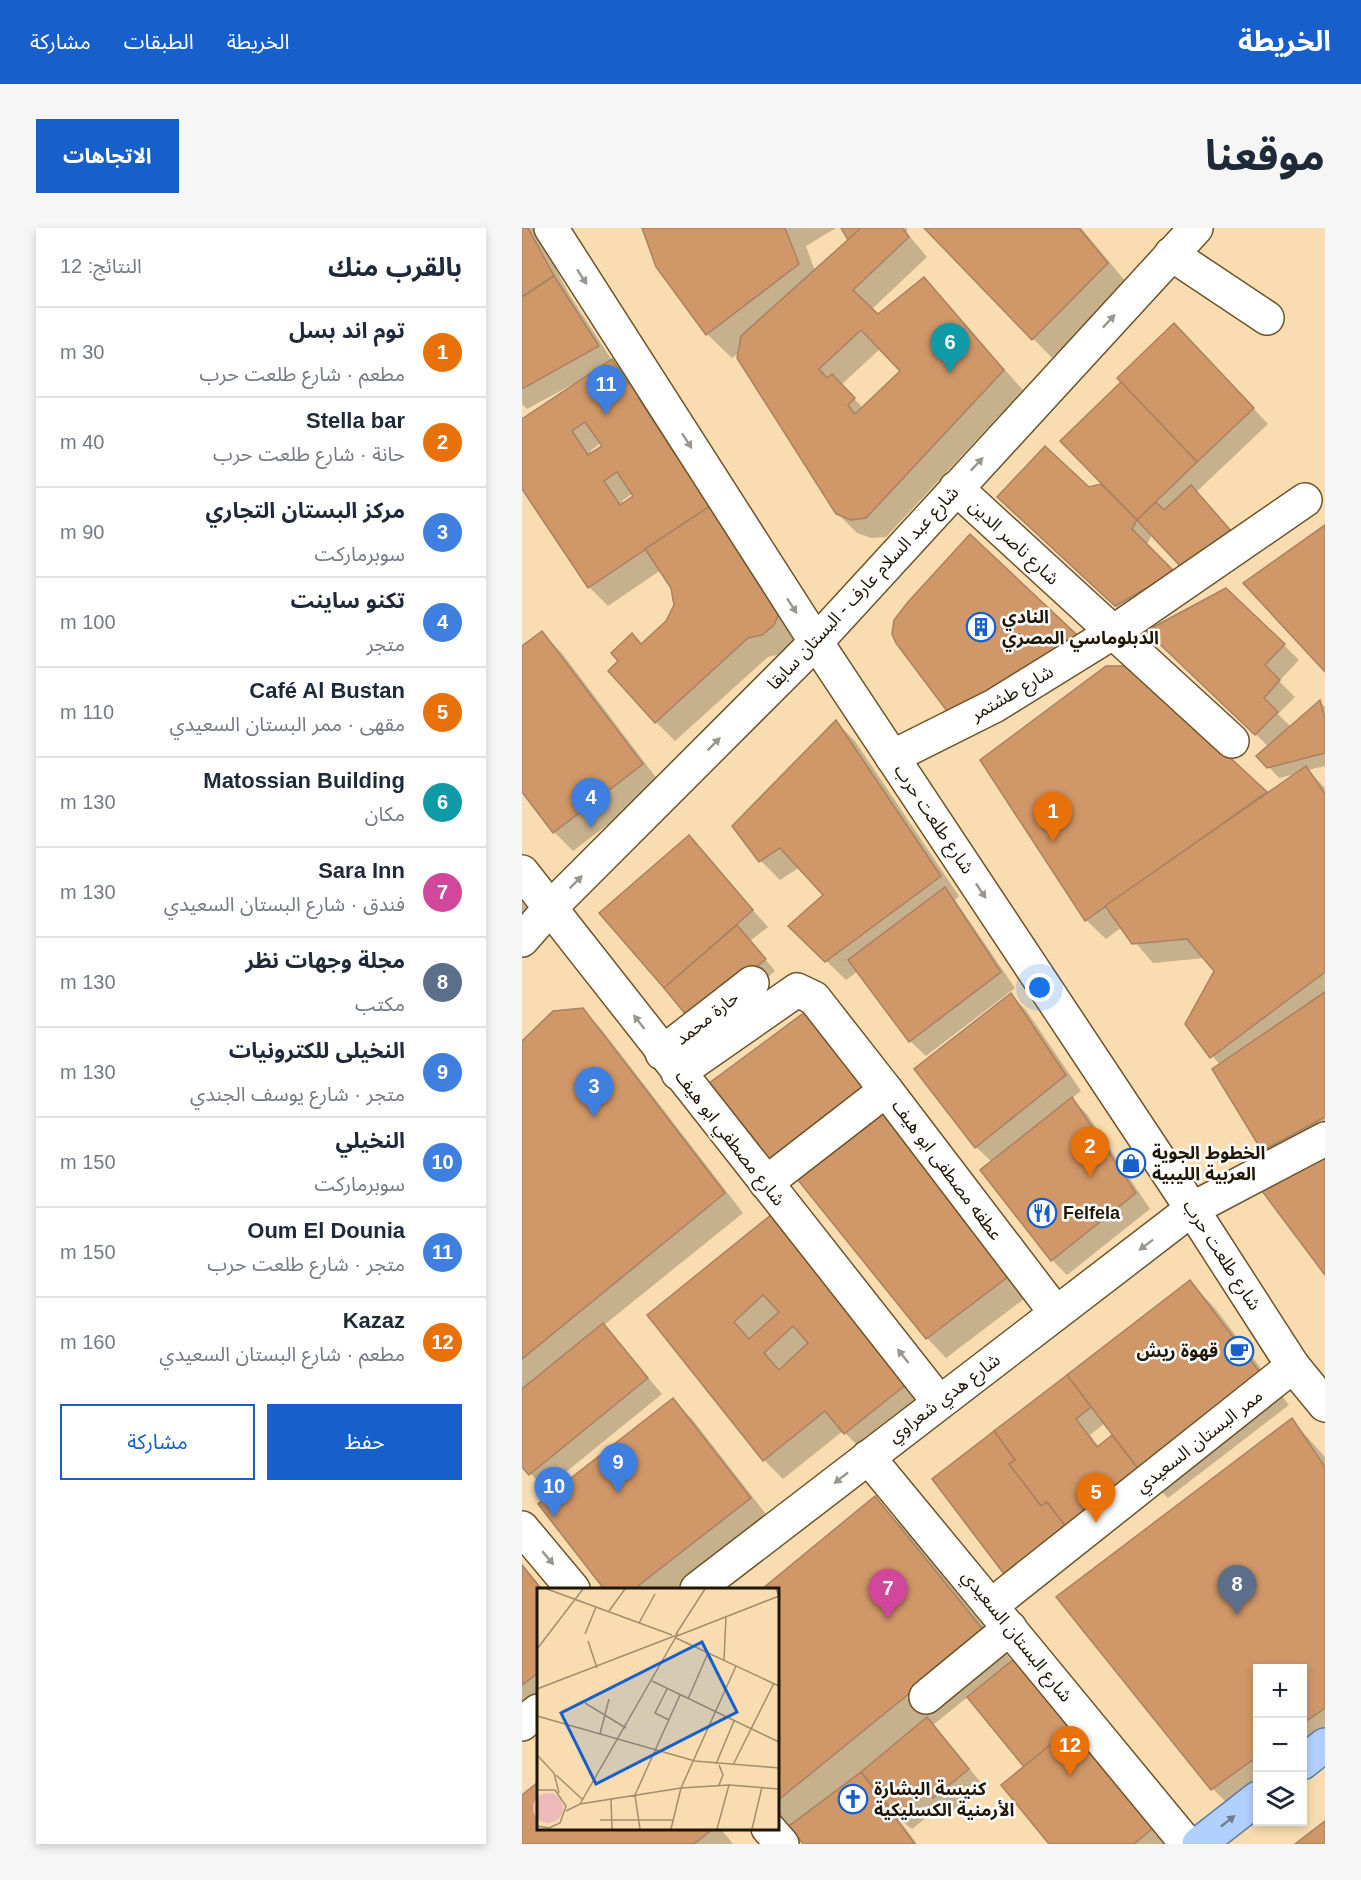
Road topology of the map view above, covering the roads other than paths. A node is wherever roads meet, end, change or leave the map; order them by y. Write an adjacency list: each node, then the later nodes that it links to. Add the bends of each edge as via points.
1 (550, 228): 8 (street, شارع طلعت حرب, one-way to 8)
2 (1196, 228): 3 (street, شارع عبد السلام عارف - البستان سابقا)
3 (1171, 254): 4 (street); 5 (street, شارع عبد السلام عارف - البستان سابقا, one-way to 3)
4 (1267, 318)
5 (956, 488): 7 (street, شارع ناصر الدين); 8 (street, شارع عبد السلام عارف - البستان سابقا)
6 (1305, 500): 7 (street, شارع طشتمر)
7 (1112, 633): 9 (street, شارع ناصر الدين); 10 (street, شارع طشتمر, via 994,706)
8 (816, 642): 10 (street, شارع طلعت حرب); 12 (street, شارع عبد السلام عارف - البستان سابقا, one-way to 8)
9 (1232, 741)
10 (892, 757): 19 (street, شارع طلعت حرب, one-way to 19)
11 (522, 872): 12 (street, شارع مصطفي ابو هيف)
12 (550, 908): 13 (street, شارع عبد السلام عارف - البستان سابقا); 15 (street, شارع مصطفي ابو هيف, one-way to 12)
13 (522, 940)
14 (752, 983): 15 (street, حارة محمد)
15 (670, 1063): 16 (street, via 797,990 814,998); 18 (street, شارع مصطفي ابو هيف)
16 (886, 1090): 18 (street, عطفه مصطفى ابو هيف); 20 (street, عطفه مصطفى ابو هيف)
17 (1325, 1139): 19 (street, شارع هدي شعراوي)
18 (766, 1183): 22 (street, شارع مصطفي ابو هيف, one-way to 18)
19 (1192, 1209): 20 (street, شارع هدي شعراوي, one-way to 20); 21 (street, شارع طلعت حرب)
20 (1056, 1313): 22 (street, شارع هدي شعراوي)
21 (1293, 1366): 23 (street, شارع طلعت حرب); 28 (street, ممر البستان السعيدي)
22 (939, 1402): 24 (street, شارع هدي شعراوي)
23 (1325, 1405)
24 (868, 1457): 27 (street, شارع هدي شعراوي, one-way to 27); 28 (street, شارع البستان السعيدي)
25 (522, 1528): 26 (street, one-way to 26)
26 (572, 1588)
27 (698, 1588)
28 (1001, 1617): 29 (street, ممر البستان السعيدي); 37 (street, شارع البستان السعيدي)
29 (926, 1697)
30 (537, 1712): 31 (street)
31 (522, 1724)
32 (1325, 1745): 33 (main road)
33 (1307, 1759)
34 (1253, 1801): 38 (main road, one-way to 34)
35 (770, 1829): 36 (street)
36 (782, 1844)
37 (1187, 1844)
38 (1199, 1844)

